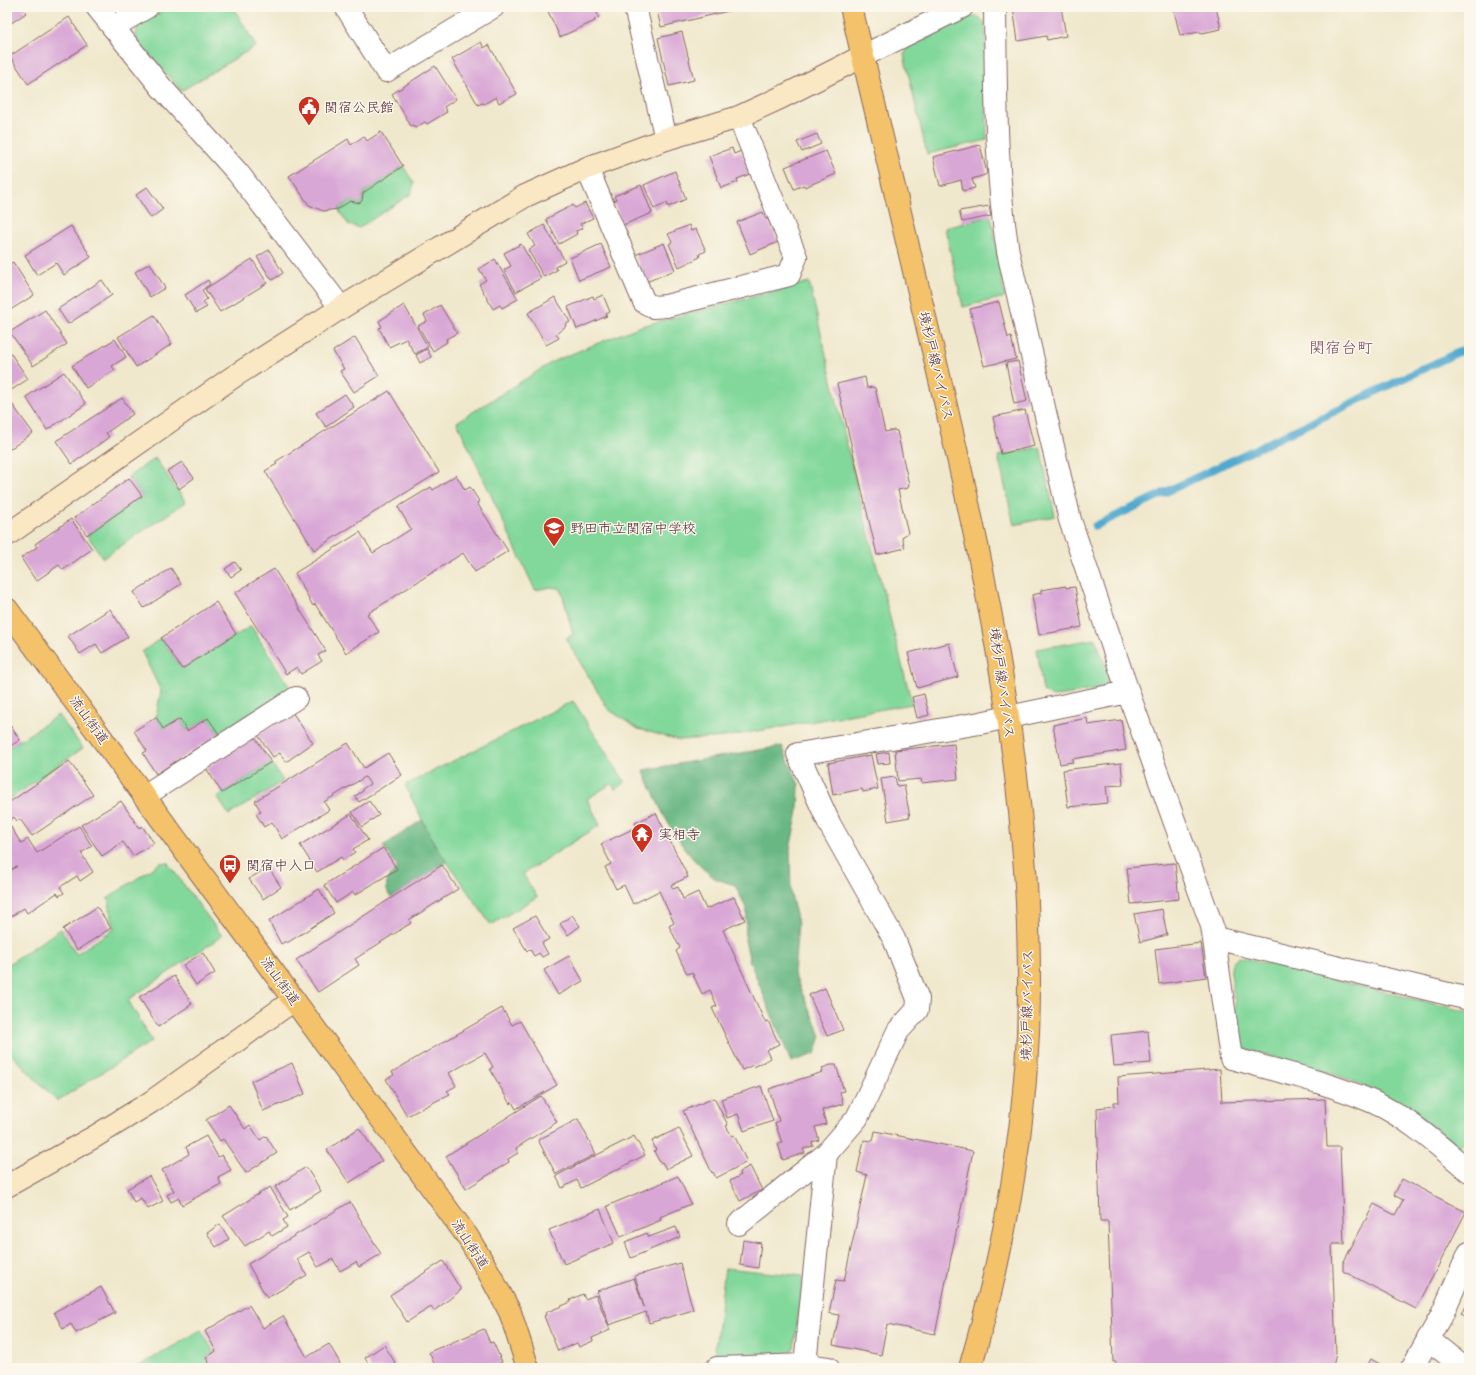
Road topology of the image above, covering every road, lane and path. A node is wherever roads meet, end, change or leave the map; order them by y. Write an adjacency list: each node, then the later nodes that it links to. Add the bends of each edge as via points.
1 (97, 7): 9 (street)
2 (147, 7): 9 (street)
3 (346, 7): 4 (street, via 386,72)
4 (493, 7)
5 (635, 7): 12 (street)
6 (851, 7): 10 (main road, 境杉戸線バイパス)
7 (962, 7): 10 (street)
8 (995, 7): 17 (street, via 997,139 1002,216 1008,252 1070,520)
9 (113, 27): 14 (street, via 161,87 238,173)
10 (863, 56): 11 (street); 19 (main road, 境杉戸線バイパス, via 963,476 993,621)
11 (739, 117): 12 (street); 13 (street, via 796,257 789,275 666,306 653,307 644,302)
12 (666, 139): 13 (street)
13 (587, 168): 14 (street, via 525,196)
14 (341, 308): 15 (street, via 233,377)
15 (7, 535)
16 (7, 609): 20 (main road, 流山街道)
17 (1128, 692): 19 (street); 21 (street)
18 (296, 698): 20 (street)
19 (1007, 718): 24 (street, via 798,754 830,825 894,938 918,1000 917,1010 898,1031 857,1118); 34 (main road, 境杉戸線バイパス, via 1024,864 1028,1032 1022,1116 1008,1216 991,1293)
20 (144, 796): 23 (main road, 流山街道)
21 (1215, 938): 22 (street); 25 (street, via 1231,1058 1327,1085 1374,1103 1411,1125)
22 (1469, 999)
23 (294, 1000): 26 (street, via 151,1102); 31 (main road, 流山街道, via 467,1236 510,1312)
24 (826, 1154): 27 (street); 30 (street)
25 (1469, 1171)
26 (7, 1186)
27 (739, 1224)
28 (1469, 1253): 29 (street, via 1441,1317)
29 (1428, 1339): 35 (street); 36 (street)
30 (805, 1365): 32 (street); 33 (street)
31 (528, 1368)
32 (717, 1368)
33 (828, 1368)
34 (970, 1368)
35 (1412, 1368)
36 (1464, 1368)

